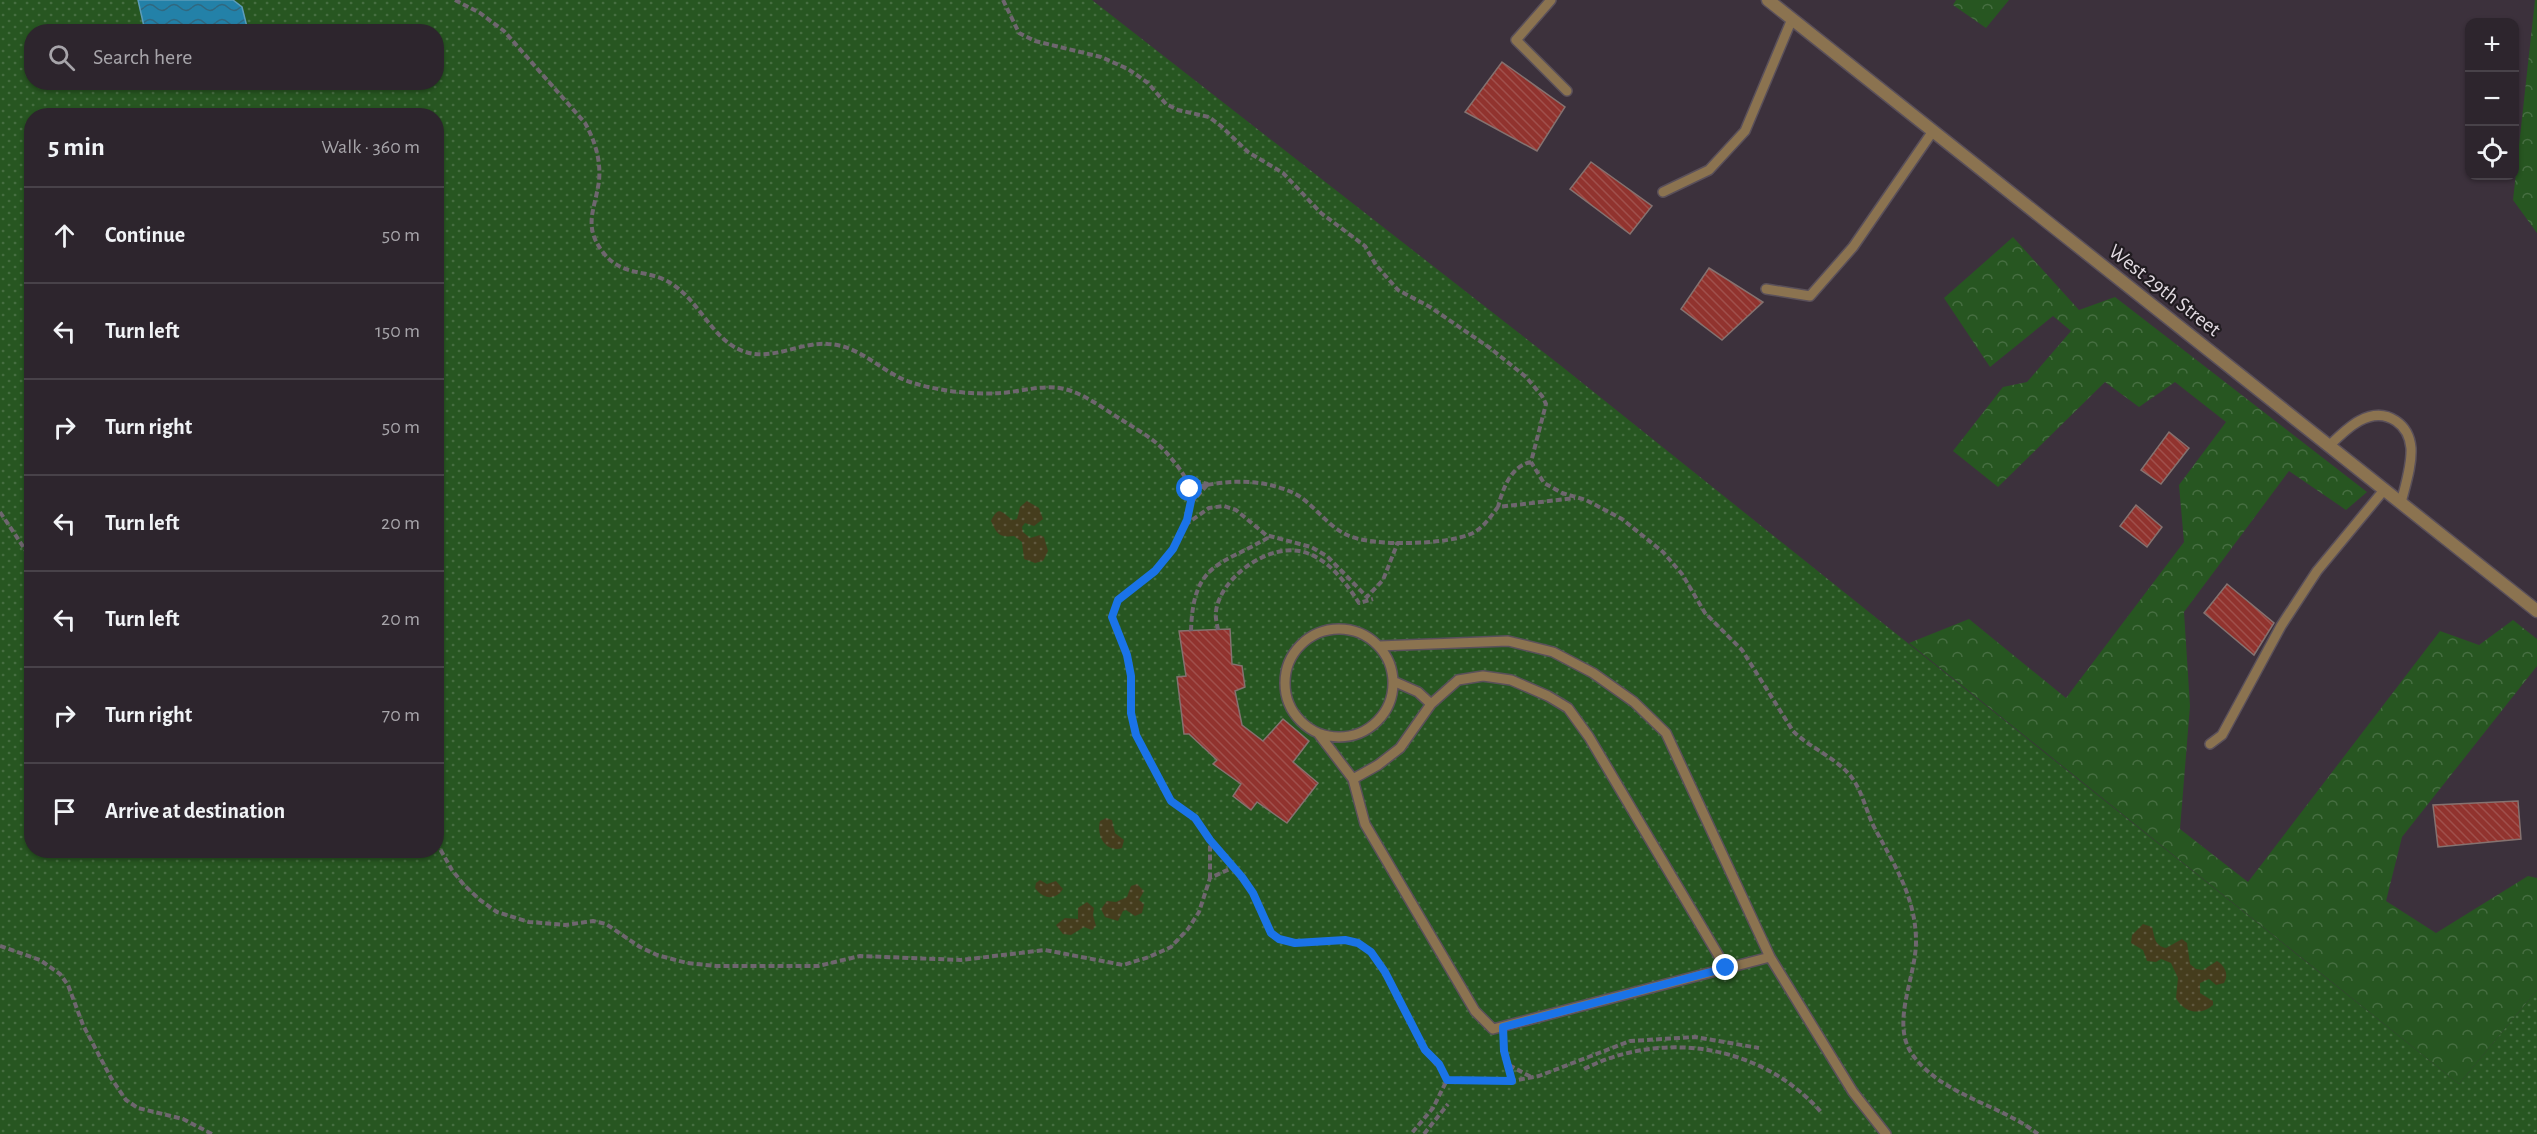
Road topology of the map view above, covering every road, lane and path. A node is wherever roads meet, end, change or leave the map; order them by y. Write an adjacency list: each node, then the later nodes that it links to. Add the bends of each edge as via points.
1 (455, 0): 12 (path, via 504,32 585,123 599,158 599,181 590,226 605,256 634,273 667,280 685,294 731,345 769,355 812,344 830,344 863,354 909,382 959,391 1002,393 1032,387 1073,391 1152,439)
2 (1003, 0): 11 (path, via 1020,33 1128,69 1148,83 1166,104 1209,117 1248,152 1283,173 1321,213 1352,234 1398,290 1456,324 1526,377 1546,404)
3 (1551, 0): 6 (lane, via 1516,40)
4 (1768, 0): 5 (street, West 29th Street)
5 (1792, 19): 7 (street, West 29th Street); 8 (lane, via 1745,131 1708,170)
6 (1567, 92)
7 (1933, 131): 9 (lane, via 1853,247 1810,296); 10 (street, West 29th Street)
8 (1663, 192)
9 (1766, 289)
10 (2329, 446): 15 (street, West 29th Street); 18 (lane, via 2360,419 2390,416 2409,436 2411,450)
11 (1531, 462): 16 (path, via 1544,483); 19 (path, via 1512,473)
12 (1185, 479): 13 (path); 14 (path)
13 (1208, 484): 14 (path); 17 (path); 23 (path, via 1244,481 1290,491 1348,536)
14 (1190, 489): 17 (path)
15 (2384, 490): 18 (street, West 29th Street); 33 (lane, via 2317,571 2281,626 2222,735)
16 (1577, 497): 19 (path); 55 (path, via 1623,519 1663,552 1682,574 1705,613 1742,650 1793,731 1850,774 1910,897 1916,938 1913,976 1903,1016 1905,1043 1923,1067 1953,1088)
17 (1190, 503): 21 (path)
18 (2401, 503): 26 (street, West 29th Street)
19 (1498, 507): 23 (path, via 1475,532 1461,537)
20 (0, 512): 24 (path)
21 (1185, 525): 22 (path, via 1209,508 1224,506 1236,510 1257,530); 35 (path, via 1173,549 1155,571 1118,600 1112,617 1127,655 1136,735 1171,801 1195,818)
22 (1271, 536): 23 (path, via 1311,547 1327,556 1367,597 1383,580); 28 (path, via 1211,569 1197,588)
23 (1398, 542)
24 (24, 548)
25 (1373, 599): 27 (path, via 1359,603 1346,583 1307,553 1292,550 1259,556 1222,592 1216,612)
26 (2537, 611)
27 (1218, 630)
28 (1191, 631)
29 (1379, 646): 30 (lane); 32 (lane, via 1348,630 1314,635 1300,645 1285,676 1286,694 1292,710); 40 (lane, via 1508,641 1552,652 1593,673 1634,702 1666,733)
30 (1393, 681): 31 (lane, via 1418,692); 32 (lane, via 1391,699 1383,715 1370,727 1354,735)
31 (1431, 704): 34 (lane, via 1400,748); 41 (lane, via 1458,680 1483,676 1511,680 1568,708)
32 (1318, 733): 34 (lane)
33 (2210, 744)
34 (1353, 779): 42 (lane, via 1365,824 1475,1011 1493,1029)
35 (1210, 840): 37 (path); 38 (path)
36 (444, 856): 38 (path, via 464,885 497,912 529,922 606,924 657,955 716,966 818,966 860,956 961,960 1045,950 1123,965 1149,957 1182,935 1199,912)
37 (1234, 867): 38 (path); 47 (path, via 1253,893 1271,933 1279,939 1295,943 1345,940 1371,952 1425,1050 1439,1064)
38 (1210, 878)
39 (0, 946): 51 (path, via 40,960 60,974 111,1078 126,1100 138,1108 183,1119)
40 (1770, 957): 41 (lane); 54 (lane, via 1853,1092)
41 (1726, 968): 42 (lane)
42 (1503, 1027): 44 (path)
43 (1759, 1048): 46 (path, via 1695,1037 1630,1041)
44 (1509, 1065): 46 (path); 48 (path)
45 (1584, 1069): 50 (path, via 1600,1060 1647,1049 1710,1050 1761,1065 1795,1086)
46 (1531, 1077): 48 (path)
47 (1447, 1080): 48 (path); 52 (path, via 1433,1108)
48 (1512, 1081)
49 (1448, 1104): 53 (path)
50 (1821, 1112)
51 (212, 1134)
52 (1411, 1134)
53 (1424, 1134)
54 (1886, 1134)
55 (2038, 1134)

